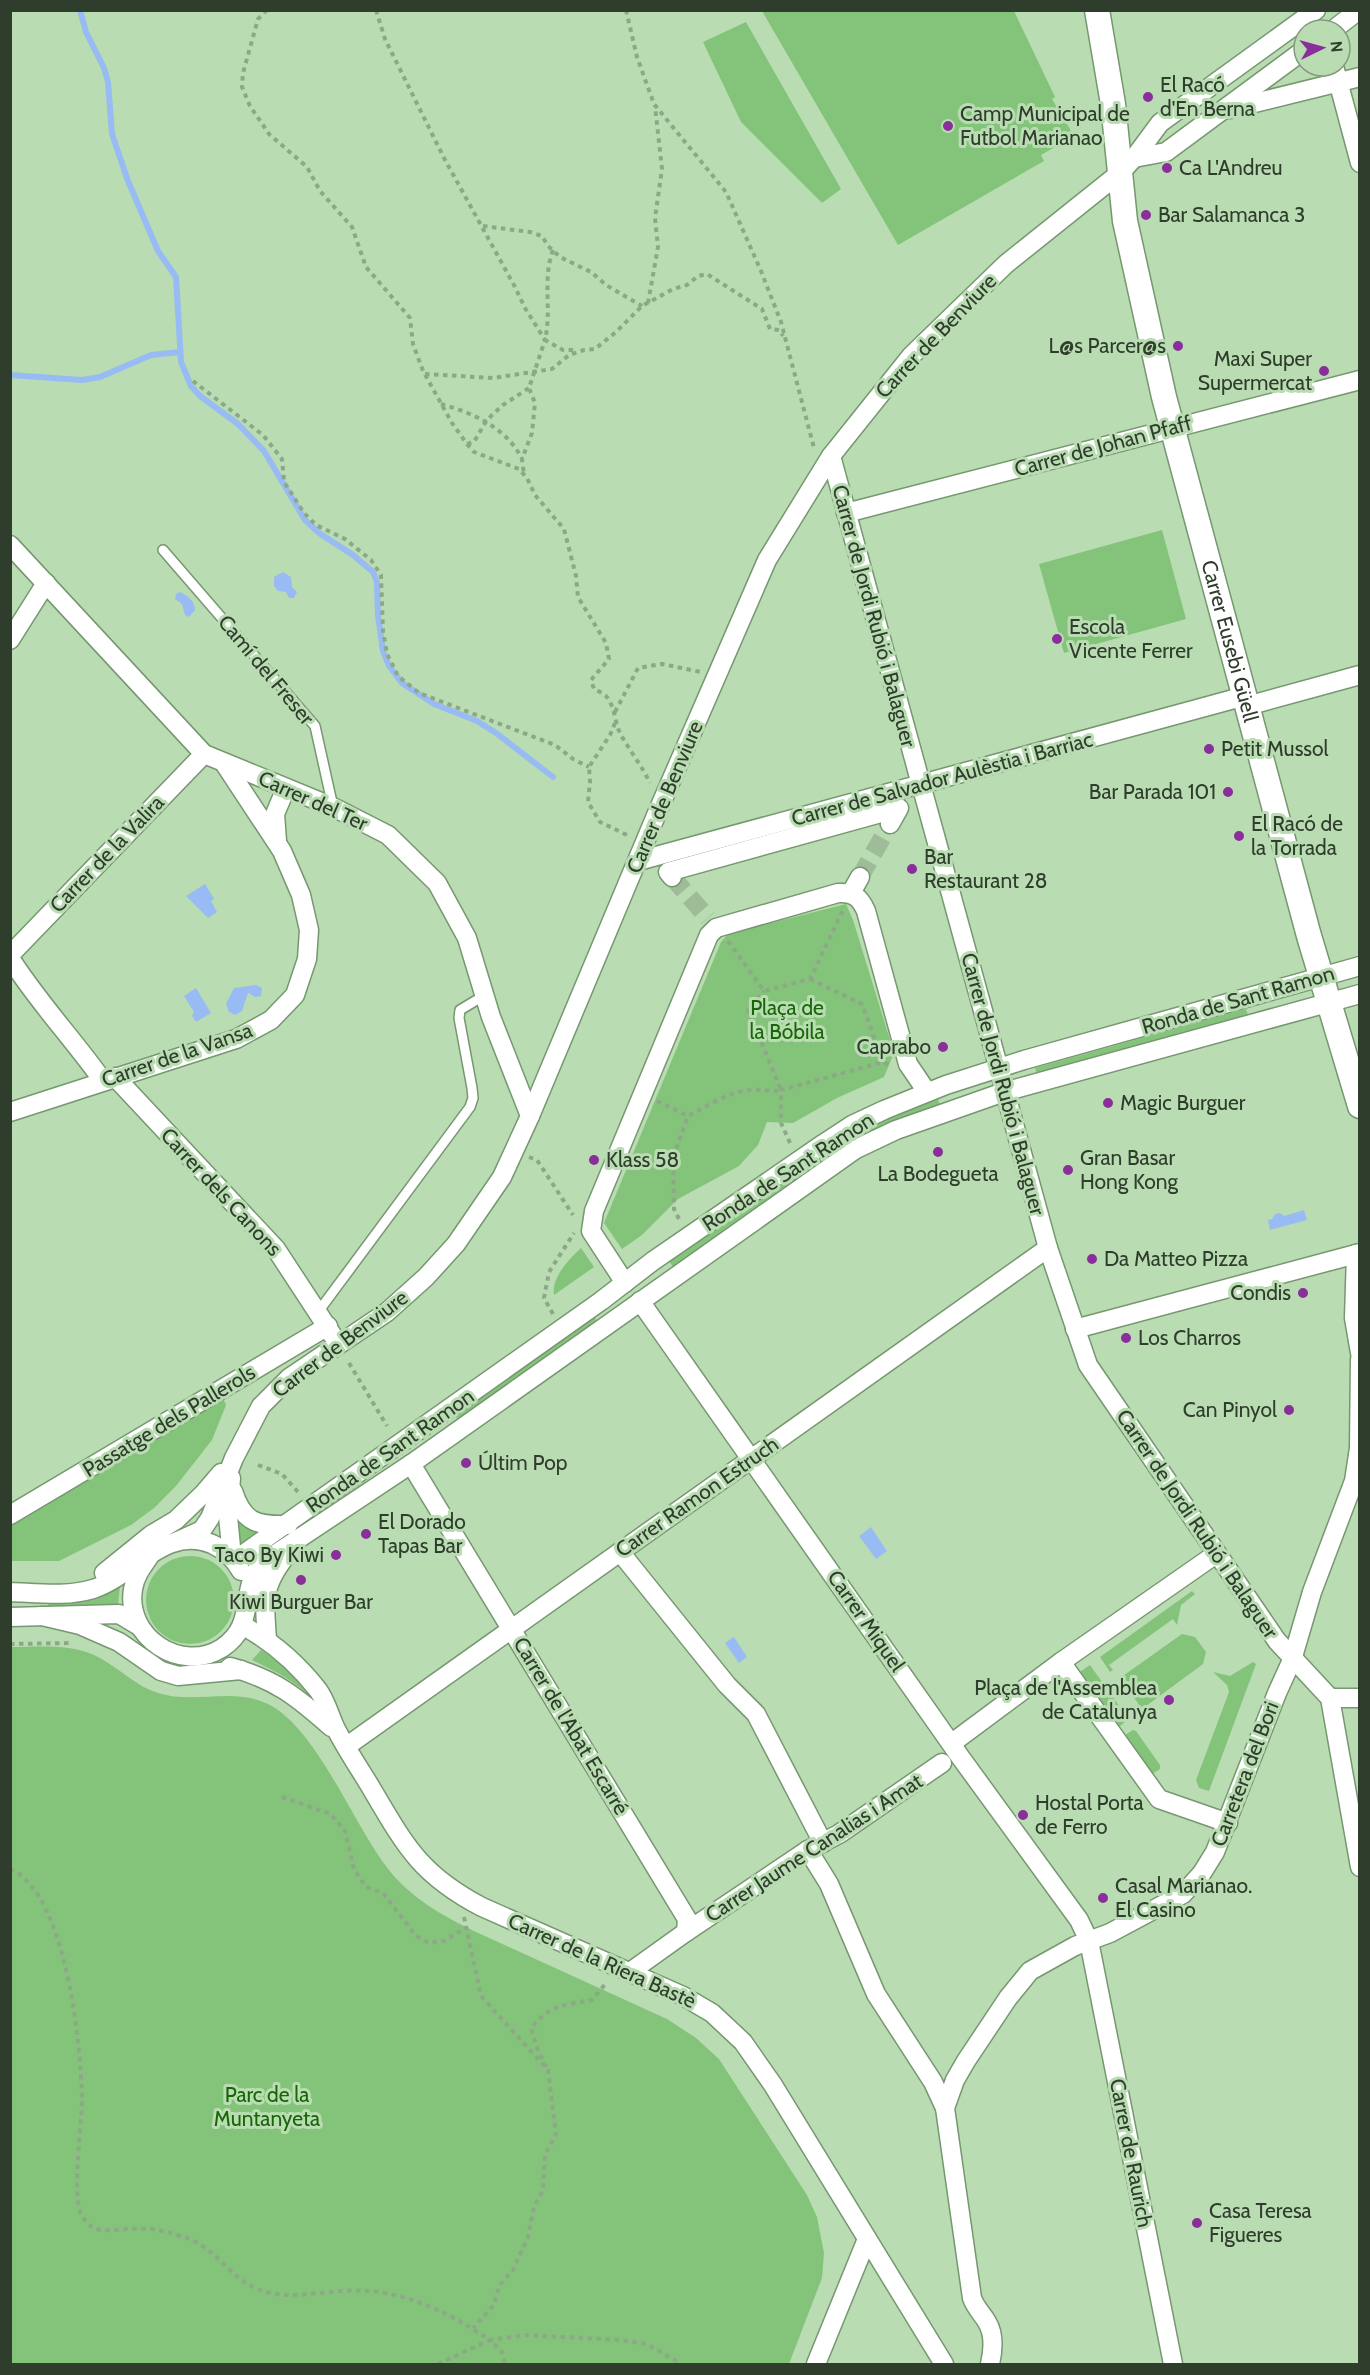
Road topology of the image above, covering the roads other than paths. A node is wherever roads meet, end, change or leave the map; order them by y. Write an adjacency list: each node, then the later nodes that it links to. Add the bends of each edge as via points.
1 (1097, 10): 8 (street, Carrer Eusebi Güell)
2 (1318, 10): 8 (street, Carrer de Benviure, via 1160,123)
3 (1292, 59): 6 (street, Carrer de Benviure)
4 (1327, 78): 6 (street)
5 (1337, 78): 7 (street)
6 (1221, 112): 8 (street, Carrer de Benviure, via 1166,152)
7 (1359, 163)
8 (1127, 165): 10 (street, Carrer Eusebi Güell, via 1125,221); 11 (street, Carrer de Benviure, via 1006,264 911,356)
9 (1359, 380): 10 (street, Carrer de Johan Pfaff)
10 (1174, 427): 12 (street, Carrer de Johan Pfaff); 18 (street, Carrer Eusebi Güell)
11 (831, 456): 12 (street, Carrer de Jordi Rubió i Balaguer); 26 (street, Carrer de Benviure, via 767,560)
12 (846, 513): 21 (street, Carrer de Jordi Rubió i Balaguer)
13 (10, 545): 15 (street, Carrer del Ter)
14 (163, 550): 23 (lane, Camí del Freser, via 315,726)
15 (46, 583): 16 (street); 19 (street, Carrer del Ter)
16 (10, 640)
17 (1359, 675): 18 (street, Carrer de Salvador Aulèstia i Barriac)
18 (1246, 701): 21 (street, Carrer de Salvador Aulèstia i Barriac); 32 (street, Carrer Eusebi Güell)
19 (204, 754): 20 (street, Carrer del Ter); 30 (street, Carrer de la Valira)
20 (224, 763): 22 (street, Carrer del Ter); 25 (street, Carrer de la Vansa)
21 (919, 785): 26 (street, Carrer de Salvador Aulèstia i Barriac); 36 (street, Carrer de Jordi Rubió i Balaguer)
22 (286, 788): 23 (street, Carrer del Ter); 25 (street, via 275,814)
23 (333, 807): 34 (street, Carrer del Ter, via 388,835 437,883 467,938)
24 (890, 824): 27 (street, via 899,808 668,872)
25 (278, 843): 37 (street, Carrer de la Vansa, via 301,895 309,930 307,959 295,995 270,1020 236,1039)
26 (642, 853): 42 (street, Carrer de Benviure)
27 (672, 877)
28 (860, 877): 29 (street)
29 (850, 893): 38 (street, via 866,911 908,1064); 45 (street, via 838,893 716,928 709,935 591,1222 591,1231)
30 (10, 956): 37 (street, Carrer dels Canons, via 51,1016)
31 (1359, 966): 32 (street, Ronda de Sant Ramon)
32 (1322, 977): 35 (street, Carrer Eusebi Güell); 36 (street, Ronda de Sant Ramon)
33 (1359, 994): 35 (street, Ronda de Sant Ramon)
34 (485, 995): 42 (street, Carrer del Ter); 48 (lane, via 460,1010 473,1098 470,1107)
35 (1330, 1002): 39 (street, Ronda de Sant Ramon); 40 (street, Carrer Eusebi Güell)
36 (999, 1069): 38 (street, Ronda de Sant Ramon); 39 (street, Carrer de Jordi Rubió i Balaguer)
37 (109, 1079): 41 (street, Carrer de la Vansa); 48 (street, Carrer dels Canons, via 276,1249)
38 (927, 1092): 45 (street, Ronda de Sant Ramon, via 842,1132)
39 (1004, 1092): 43 (street, Carrer de Jordi Rubió i Balaguer); 46 (street, Ronda de Sant Ramon, via 896,1130 856,1149)
40 (1359, 1106)
41 (10, 1112)
42 (530, 1116): 50 (street, Carrer de Benviure, via 502,1177 456,1244 387,1312)
43 (1048, 1248): 49 (street, Carrer de Jordi Rubió i Balaguer); 54 (street, Carrer Ramon Estruch)
44 (1358, 1254): 47 (street); 49 (street)
45 (626, 1283): 58 (street, Ronda de Sant Ramon)
46 (640, 1301): 54 (street, Carrer Miquel); 55 (street, Ronda de Sant Ramon)
47 (1357, 1318): 51 (street)
48 (323, 1319): 50 (street, Carrer dels Canons); 57 (street, Passatge dels Pallerols)
49 (1075, 1329): 62 (street, Carrer de Jordi Rubió i Balaguer, via 1088,1365)
50 (338, 1345): 53 (street, Carrer de Benviure, via 275,1391 248,1428)
51 (1359, 1353)
52 (1359, 1359): 75 (street, Carretera del Bori, via 1359,1448 1354,1481 1312,1592)
53 (234, 1458): 56 (street, Carrer de Benviure); 60 (street, Carrer de Benviure, via 202,1530); 67 (street, via 176,1520 100,1576)
54 (752, 1459): 61 (street, Carrer Ramon Estruch); 81 (street, Carrer Miquel)
55 (411, 1464): 59 (street, Ronda de Sant Ramon); 72 (street, Carrer de l'Abat Escarré)
56 (231, 1485): 58 (street, Ronda de Sant Ramon, via 241,1512 253,1521); 64 (street, Carrer de Benviure, via 228,1516)
57 (10, 1515)
58 (288, 1525): 64 (street, Ronda de Sant Ramon)
59 (302, 1537): 66 (street, Ronda de Sant Ramon, via 261,1563 251,1579); 73 (street, Ronda de Sant Ramon, via 274,1571 267,1588)
60 (178, 1541): 63 (street); 64 (street, via 207,1542)
61 (620, 1552): 72 (street, Carrer Ramon Estruch); 84 (street, via 756,1714 809,1814)
62 (1216, 1554): 75 (street, Carrer de Jordi Rubió i Balaguer); 76 (street)
63 (149, 1557): 67 (street, via 94,1589); 71 (street, via 132,1590)
64 (234, 1559): 66 (street)
65 (10, 1592): 67 (street)
66 (249, 1592): 70 (street, Ronda de Sant Ramon)
67 (54, 1594)
68 (42, 1616): 69 (street); 71 (street, via 119,1614); 77 (street, via 80,1625 119,1642 161,1671 178,1676)
69 (10, 1617)
70 (242, 1625): 73 (street, Carrer de la Riera Bastè); 74 (street, Ronda de Sant Ramon, via 222,1648)
71 (139, 1626): 74 (street, via 161,1649)
72 (512, 1628): 80 (street, Carrer Ramon Estruch); 86 (street, Carrer de l'Abat Escarré, via 687,1919)
73 (267, 1639): 80 (street, Carrer de la Riera Bastè, via 320,1692)
74 (192, 1657): 77 (street, Carrer de la Riera Bastè)
75 (1292, 1660): 78 (street, Carrer de Jordi Rubió i Balaguer); 83 (street, Carretera del Bori)
76 (1061, 1662): 81 (street); 83 (street, via 1159,1799)
77 (241, 1670): 80 (street, Carrer de la Riera Bastè, via 269,1679 287,1691)
78 (1330, 1698): 79 (street); 85 (street)
79 (1359, 1698)
80 (342, 1739): 88 (street, Carrer de la Riera Bastè, via 409,1851 430,1874 465,1898)
81 (952, 1743): 87 (street, Carrer Miquel, via 1079,1920)
82 (942, 1763): 84 (street, Carrer Jaume Canalias i Amat)
83 (1228, 1823): 87 (street, Carretera del Bori, via 1210,1861 1183,1894)
84 (815, 1847): 86 (street, Carrer Jaume Canalias i Amat); 89 (street, via 876,1994 933,2082)
85 (1359, 1867)
86 (686, 1932): 88 (street)
87 (1089, 1941): 89 (street, Carretera del Bori, via 1038,1965 1021,1980 966,2061); 94 (street, Carrer de Raurich)
88 (623, 1969): 90 (street, Carrer de la Riera Bastè, via 712,2013 743,2042)
89 (945, 2108): 93 (street, via 972,2298 992,2337)
90 (867, 2239): 91 (street); 92 (street, Carrer de la Riera Bastè)
91 (816, 2364)
92 (944, 2364)
93 (990, 2364)
94 (1173, 2364)

